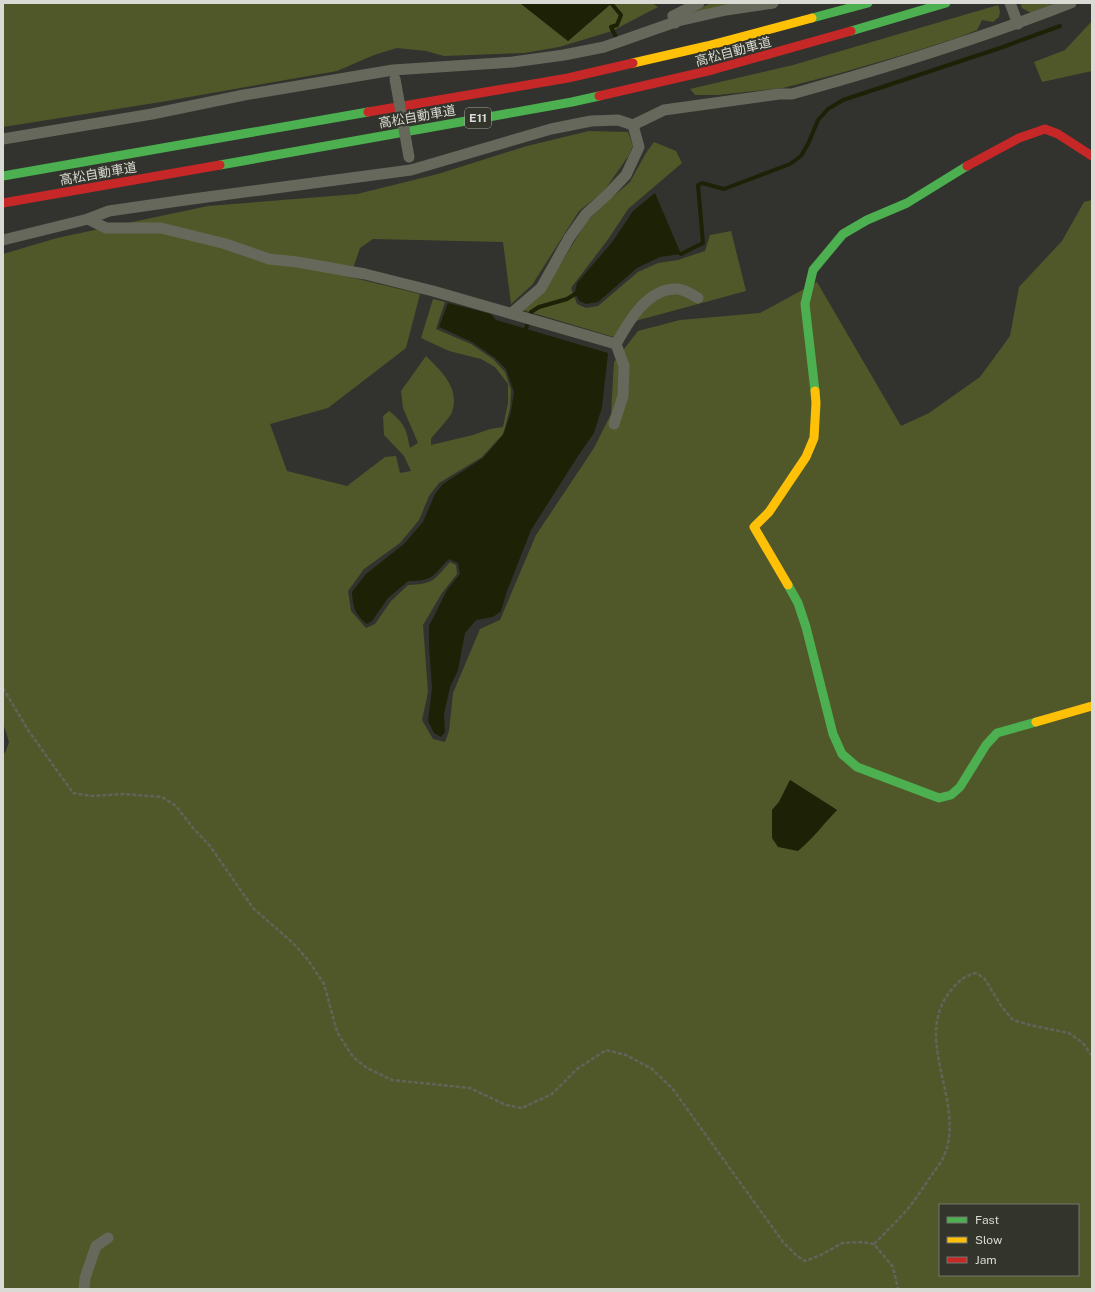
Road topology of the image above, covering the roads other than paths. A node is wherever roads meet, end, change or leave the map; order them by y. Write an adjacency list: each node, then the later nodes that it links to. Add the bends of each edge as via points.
1 (699, 3): 7 (street, via 673,16)
2 (773, 3): 7 (street, via 726,10)
3 (868, 3): 14 (main road, 高松自動車道 / E11, via 707,46 568,78)
4 (946, 3): 15 (main road, 高松自動車道 / E11, via 712,70 572,102)
5 (1010, 3): 8 (street)
6 (1070, 3): 8 (street)
7 (675, 23): 9 (street, via 604,47 564,55 513,62 450,65)
8 (1018, 24): 10 (street, via 918,58 792,94 664,110)
9 (394, 74): 11 (street, via 244,95 159,113); 13 (street, bridge)
10 (633, 125): 13 (street, via 618,120 591,121 551,129); 19 (street, via 639,147 626,175 586,214 541,288)
11 (3, 139)
12 (1092, 156): 22 (main road, via 1058,134 1045,129 1019,138 976,160 907,203 867,220 843,234 813,270 805,304 816,403 814,438 806,457 769,512 754,527 798,603 833,734 842,754 857,767 939,798 951,795 960,787 986,745 997,733)
13 (411, 170): 16 (street, via 109,211)
14 (3, 176)
15 (3, 203)
16 (88, 219): 17 (street); 19 (street, via 106,228 161,228 226,244 269,259 365,274)
17 (3, 240)
18 (698, 298): 20 (street, via 680,289 663,291 632,317)
19 (512, 313): 20 (street)
20 (616, 344): 21 (street, via 624,366 622,396)
21 (614, 424)
22 (1092, 706)
23 (108, 1238): 24 (street, via 96,1246)
24 (84, 1289)

